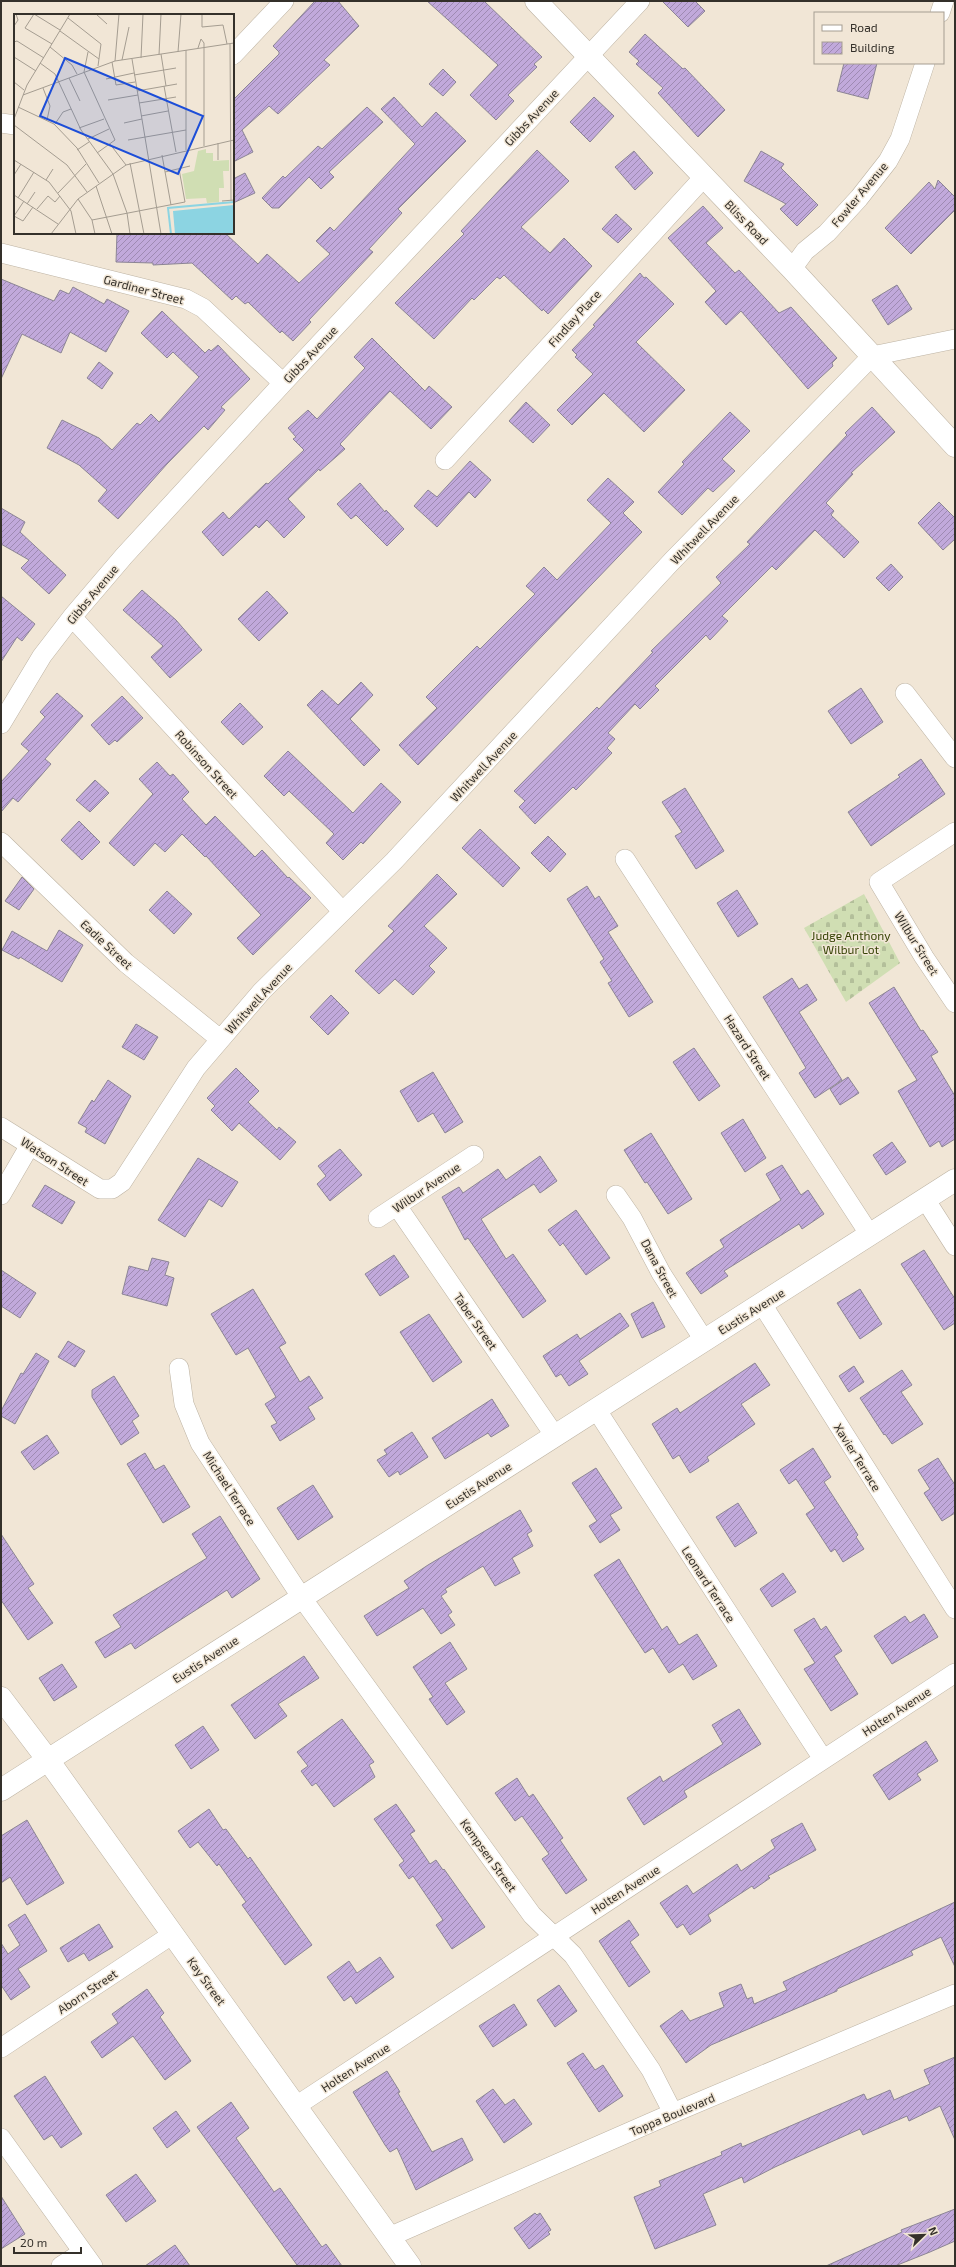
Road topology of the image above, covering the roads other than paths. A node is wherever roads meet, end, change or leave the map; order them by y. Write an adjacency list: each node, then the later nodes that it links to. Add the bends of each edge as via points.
1 (284, 1): 6 (street)
2 (536, 1): 7 (street, Bliss Road)
3 (640, 1): 7 (street, Gibbs Avenue)
4 (944, 1): 5 (street)
5 (940, 12)
6 (234, 54)
7 (588, 54): 11 (street, Bliss Road); 16 (street, Gibbs Avenue)
8 (925, 64): 13 (street, Fowler Avenue, via 900,139 888,161 859,198 805,251)
9 (1, 123): 10 (street)
10 (14, 125)
11 (704, 177): 13 (street, Bliss Road); 18 (street, Findlay Place)
12 (1, 253): 16 (street, Gardiner Street, via 192,302 203,308)
13 (792, 269): 15 (street, Bliss Road)
14 (955, 339): 15 (street)
15 (872, 356): 17 (street, Bliss Road); 26 (street, Whitwell Avenue, via 672,561 394,861)
16 (283, 383): 19 (street, Gibbs Avenue)
17 (955, 446)
18 (445, 460)
19 (72, 617): 21 (street, Gibbs Avenue, via 42,656); 26 (street, Robinson Street)
20 (905, 693): 22 (street)
21 (1, 724)
22 (955, 758)
23 (955, 832): 27 (street, Wilbur Street, via 879,882)
24 (1, 842): 28 (street, Eadie Street, via 126,964)
25 (625, 859): 39 (street, Hazard Street)
26 (342, 911): 28 (street, Whitwell Avenue, via 262,991)
27 (955, 1003)
28 (220, 1039): 33 (street, Whitwell Avenue, via 187,1081 122,1182)
29 (1, 1127): 30 (street, Watson Street)
30 (30, 1145): 33 (street, Watson Street, via 90,1184 100,1189); 34 (street)
31 (474, 1155): 37 (street, Wilbur Avenue)
32 (955, 1180): 36 (street, Eustis Avenue)
33 (112, 1189)
34 (1, 1195)
35 (616, 1195): 42 (street, Dana Street)
36 (926, 1199): 39 (street, Eustis Avenue); 40 (street)
37 (397, 1206): 38 (street, Wilbur Avenue); 45 (street, Taber Street)
38 (378, 1218)
39 (870, 1235): 41 (street, Eustis Avenue)
40 (955, 1246)
41 (762, 1304): 42 (street, Eustis Avenue); 47 (street, Xavier Terrace)
42 (704, 1340): 44 (street, Eustis Avenue)
43 (179, 1368): 46 (street, Michael Terrace, via 184,1404 200,1443)
44 (596, 1410): 45 (street, Eustis Avenue); 50 (street, Leonard Terrace)
45 (555, 1436): 46 (street, Eustis Avenue)
46 (302, 1598): 51 (street, Eustis Avenue); 54 (street, Kempsen Street, via 532,1915)
47 (955, 1609)
48 (955, 1673): 50 (street, Holten Avenue)
49 (1, 1698): 51 (street, Kay Street)
50 (823, 1759): 54 (street, Holten Avenue)
51 (48, 1760): 52 (street, Eustis Avenue); 53 (street, Kay Street)
52 (1, 1790)
53 (173, 1934): 56 (street, Aborn Street); 57 (street, Kay Street)
54 (553, 1936): 57 (street, Holten Avenue); 58 (street, Kempsen Street, via 573,1955 651,2070)
55 (955, 1994): 58 (street, Toppa Boulevard)
56 (1, 2048)
57 (296, 2106): 60 (street, Kay Street)
58 (673, 2114): 60 (street, Toppa Boulevard)
59 (1, 2138): 61 (street)
60 (389, 2237): 63 (street, Kay Street)
61 (88, 2259): 62 (street)
62 (61, 2266)
63 (410, 2266)

